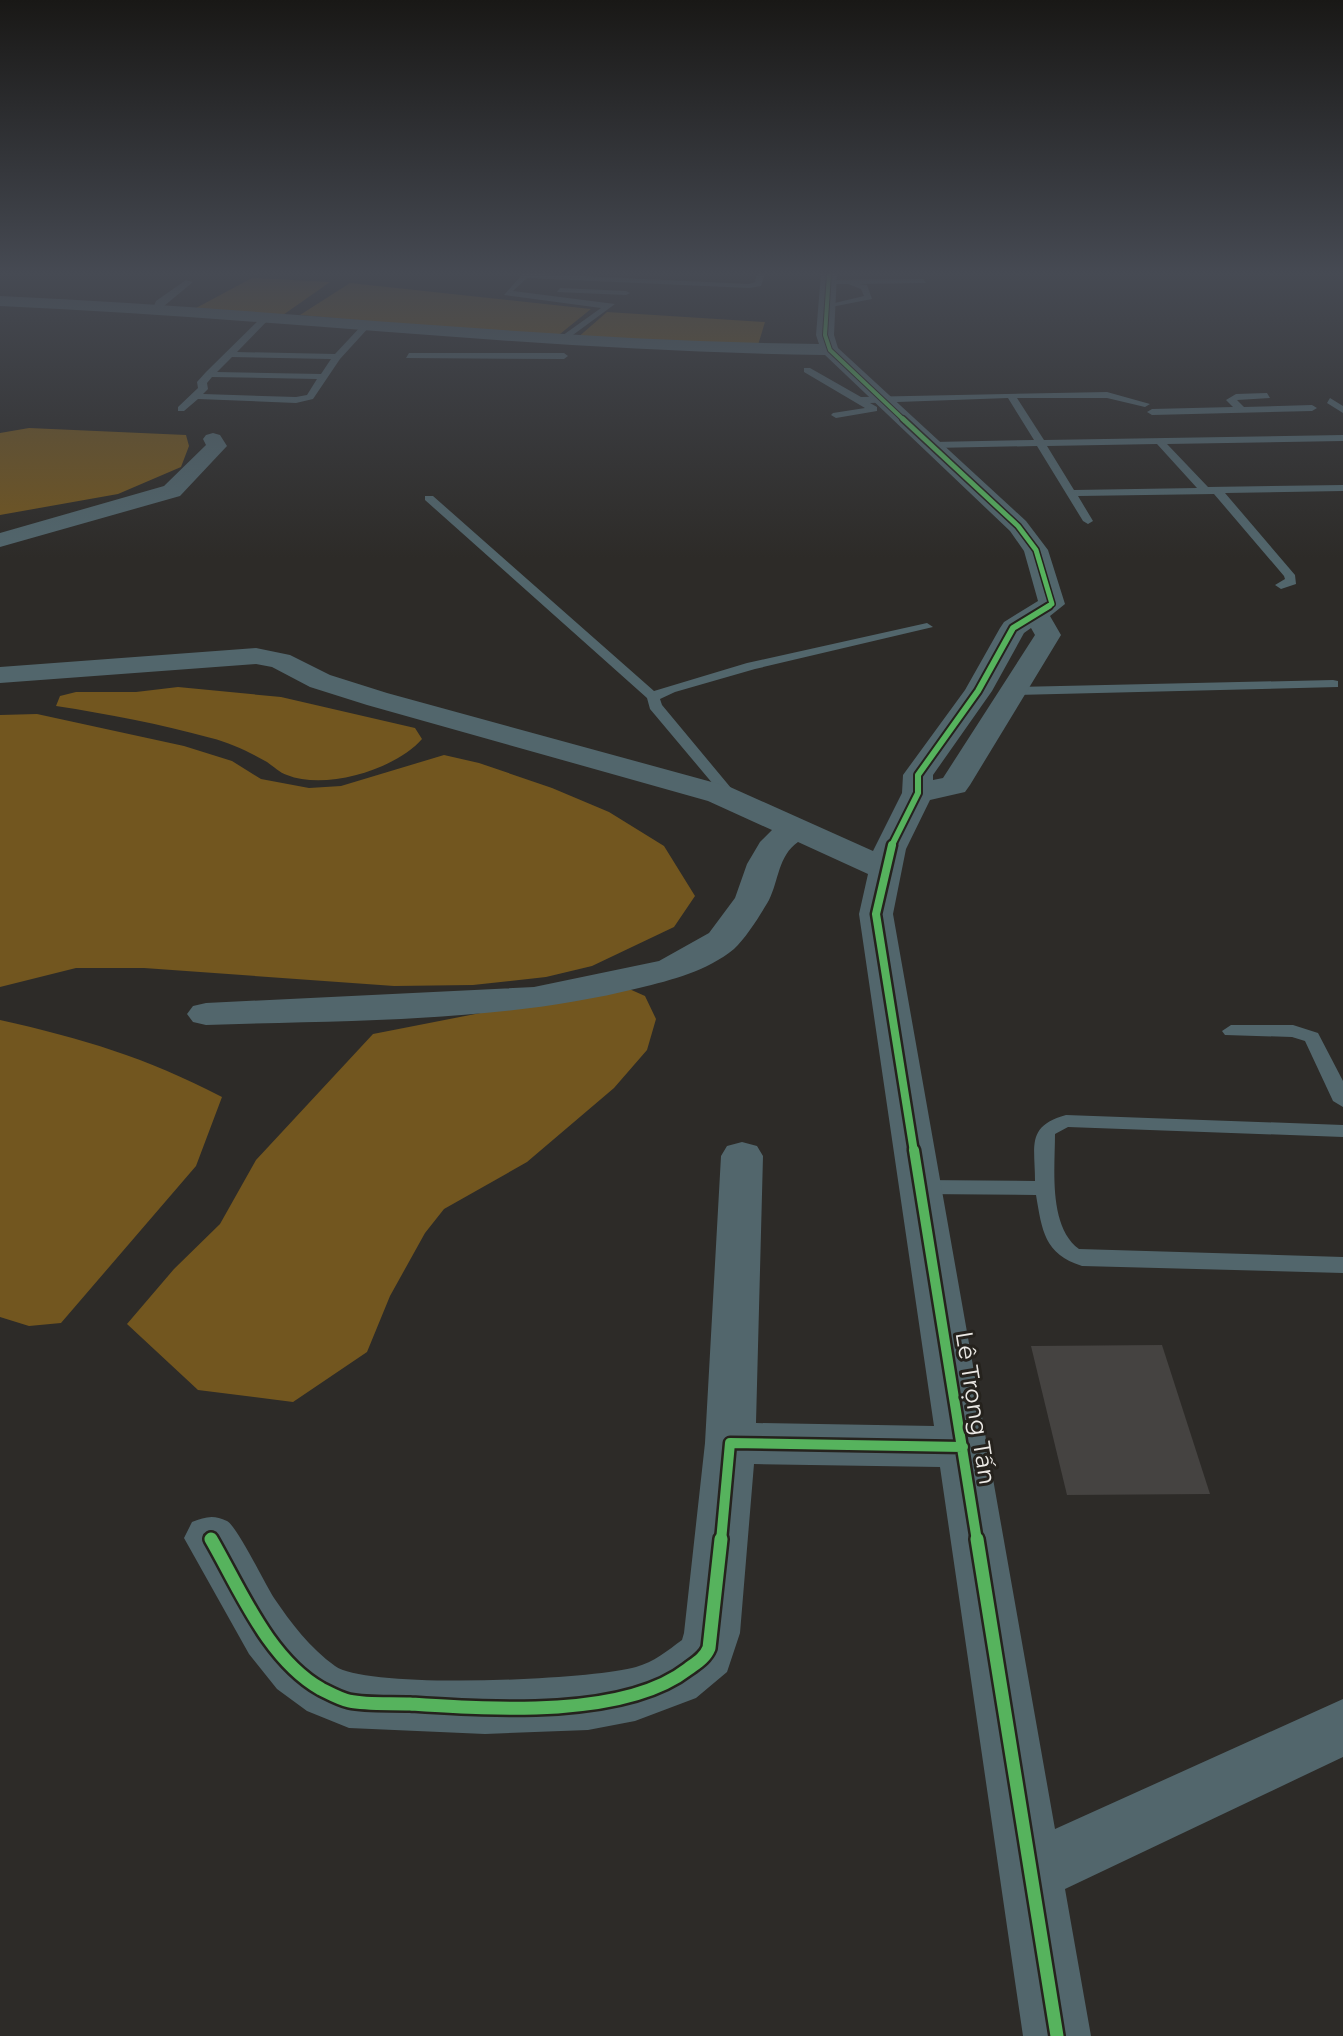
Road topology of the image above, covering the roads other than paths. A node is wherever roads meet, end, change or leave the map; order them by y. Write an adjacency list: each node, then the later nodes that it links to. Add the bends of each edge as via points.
1 (214, 368): 5 (lane)
2 (330, 368): 6 (lane)
3 (846, 368): 9 (street)
4 (807, 370): 7 (lane)
5 (209, 374): 6 (lane); 11 (lane)
6 (325, 377): 11 (lane, via 303,399)
7 (827, 383): 9 (lane); 9 (lane)
8 (1131, 388): 14 (lane)
9 (869, 393): 10 (lane); 19 (lane, via 874,409); 27 (street)
10 (1011, 395): 14 (lane, via 1107,395); 26 (lane)
11 (195, 396): 16 (lane)
12 (1267, 396): 17 (lane, via 1231,400)
13 (1330, 401): 18 (lane)
14 (1148, 408): 17 (lane); 20 (lane)
15 (1312, 408): 17 (lane)
16 (181, 409)
17 (1242, 410)
18 (1343, 410)
19 (836, 415)
20 (1160, 422)
21 (1169, 432): 24 (lane)
22 (1343, 438): 24 (lane)
23 (213, 439): 33 (street, via 217,446 172,491)
24 (1178, 441): 25 (lane)
25 (1160, 442): 26 (lane); 29 (lane)
26 (1041, 443): 27 (lane); 30 (lane)
27 (933, 445): 35 (street, via 1036,550 1052,604)
28 (1343, 488): 29 (lane)
29 (1211, 490): 30 (lane); 34 (lane, via 1289,575 1292,581)
30 (1072, 493): 32 (lane)
31 (429, 498): 40 (lane)
32 (1088, 521)
33 (0, 540)
34 (1281, 585)
35 (1037, 616): 39 (street, via 1048,635); 41 (street, Lê Trọng Tấn, via 1013,628 978,691 918,775)
36 (927, 627): 40 (lane, via 752,666)
37 (0, 675): 42 (street, via 256,656 377,699)
38 (1333, 684): 39 (lane)
39 (1015, 691): 41 (street, via 954,785)
40 (653, 697): 42 (lane)
41 (918, 793): 44 (street, Lê Trọng Tấn)
42 (734, 800): 43 (street)
43 (795, 829): 44 (street); 45 (street, via 776,842 752,899 722,941 672,969 534,998)
44 (885, 869): 50 (street, Lê Trọng Tấn, via 876,914)
45 (206, 1014)
46 (1231, 1031): 47 (lane, via 1293,1031 1312,1037)
47 (1343, 1101)
48 (1343, 1131): 51 (lane, via 1066,1121 1045,1133)
49 (742, 1156): 53 (street)
50 (920, 1187): 51 (lane); 54 (street, Lê Trọng Tấn)
51 (1045, 1188): 52 (lane, via 1057,1243 1073,1256)
52 (1343, 1265)
53 (730, 1443): 54 (street); 55 (street, via 707,1654 684,1674 644,1693 579,1706 349,1701 318,1688 272,1643)
54 (963, 1447): 57 (street, Lê Trọng Tấn)
55 (211, 1538)
56 (1343, 1727): 57 (street)
57 (1031, 1872): 58 (street, Lê Trọng Tấn)
58 (1057, 2036)

